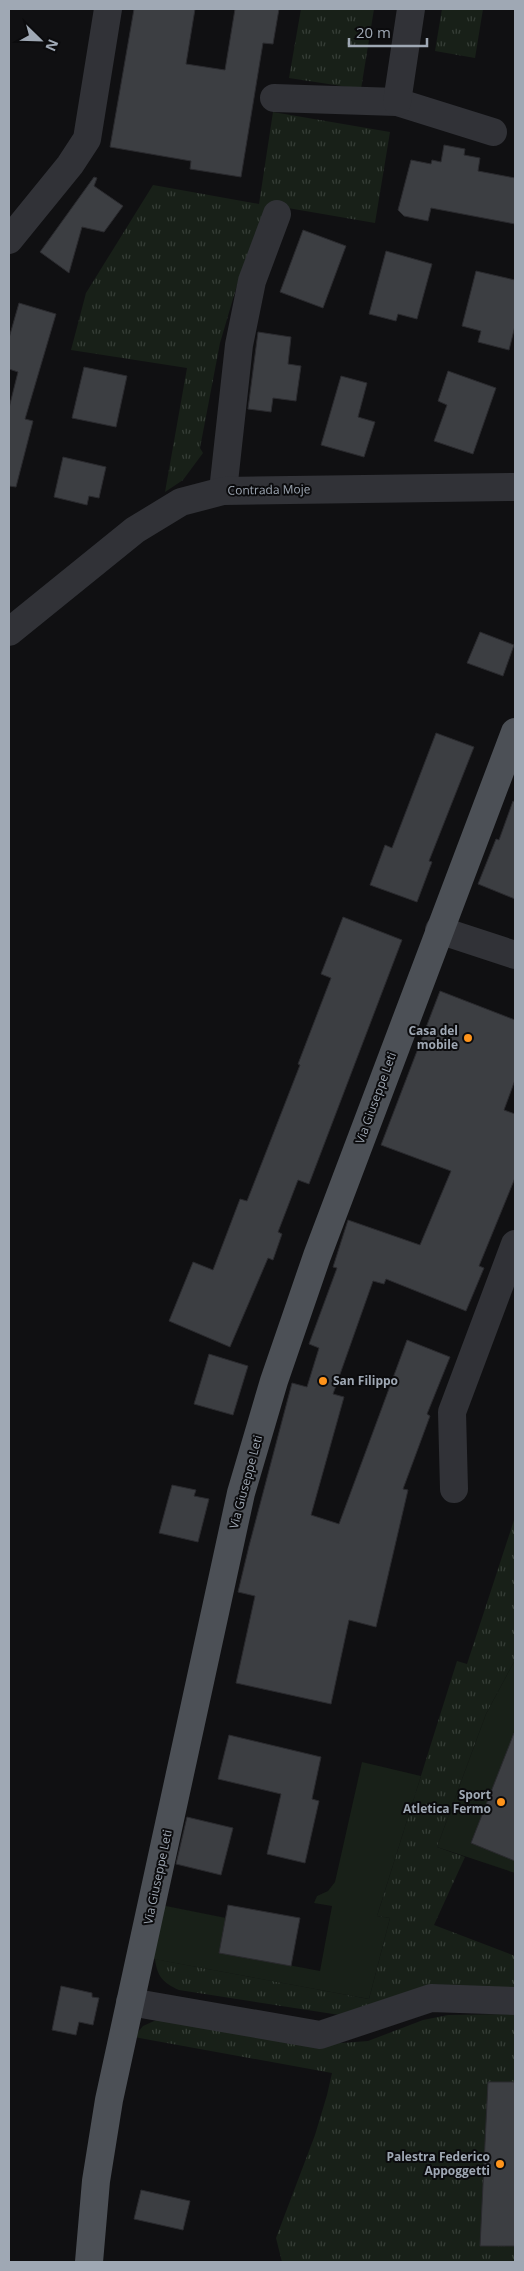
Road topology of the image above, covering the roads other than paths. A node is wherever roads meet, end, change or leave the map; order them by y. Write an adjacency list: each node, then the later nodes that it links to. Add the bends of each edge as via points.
1 (108, 9): 7 (street, via 86,139 70,165)
2 (411, 9): 4 (street)
3 (274, 98): 4 (street)
4 (397, 102): 5 (street)
5 (492, 132)
6 (277, 214): 9 (street, via 252,281 239,346)
7 (9, 240)
8 (515, 486): 9 (street, Contrada Moje)
9 (223, 491): 10 (street, Contrada Moje, via 181,502 135,530)
10 (9, 632)
11 (515, 732): 12 (main road, Via Giuseppe Leti)
12 (439, 930): 13 (street); 17 (main road, Via Giuseppe Leti, via 317,1256 274,1381 241,1493)
13 (515, 955)
14 (515, 1244): 15 (street, via 452,1412)
15 (454, 1488)
16 (515, 2001): 17 (street, via 431,1998 320,2035)
17 (130, 2002): 18 (main road, Via Giuseppe Leti, via 96,2181)
18 (89, 2262)

